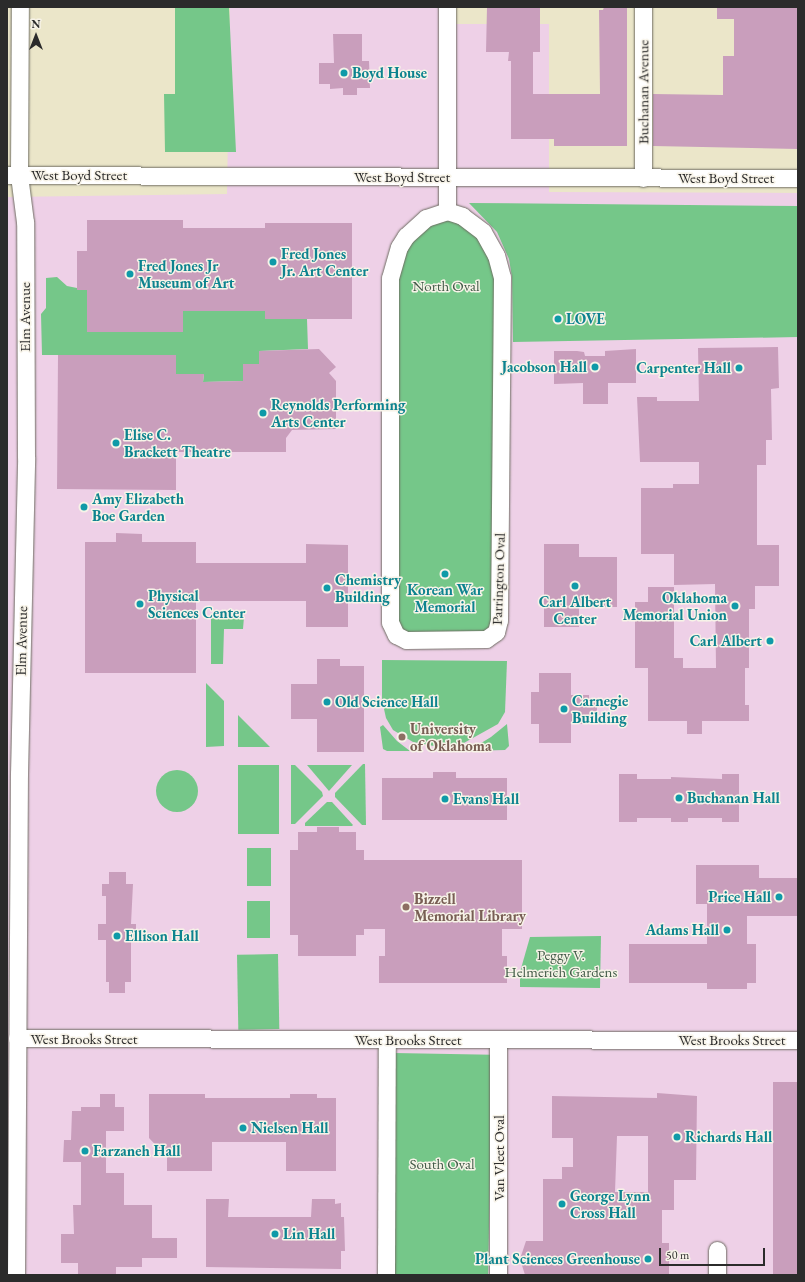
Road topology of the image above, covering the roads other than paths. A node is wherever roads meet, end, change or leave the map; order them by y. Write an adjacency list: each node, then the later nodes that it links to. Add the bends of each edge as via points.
1 (20, 7): 4 (street, Elm Avenue)
2 (447, 7): 5 (street)
3 (643, 7): 6 (street, Buchanan Avenue)
4 (13, 175): 5 (street, West Boyd Street); 9 (street, Elm Avenue, via 25,222 26,457)
5 (447, 177): 6 (street, West Boyd Street); 8 (street)
6 (643, 178): 7 (street, West Boyd Street)
7 (798, 178)
8 (447, 211): 8 (street, Parrington Oval, via 426,218 406,236 399,247 390,278 390,622 396,635 406,640 486,640 496,632 499,620 502,277 496,254 483,232 462,216)
9 (14, 1033): 10 (street, West Brooks Street); 14 (street, Elm Avenue)
10 (387, 1040): 11 (street, West Brooks Street); 15 (street)
11 (498, 1040): 12 (street, West Brooks Street); 16 (street, Van Vleet Oval)
12 (798, 1040)
13 (717, 1250): 17 (street)
14 (16, 1275)
15 (386, 1275)
16 (498, 1275)
17 (718, 1275)

